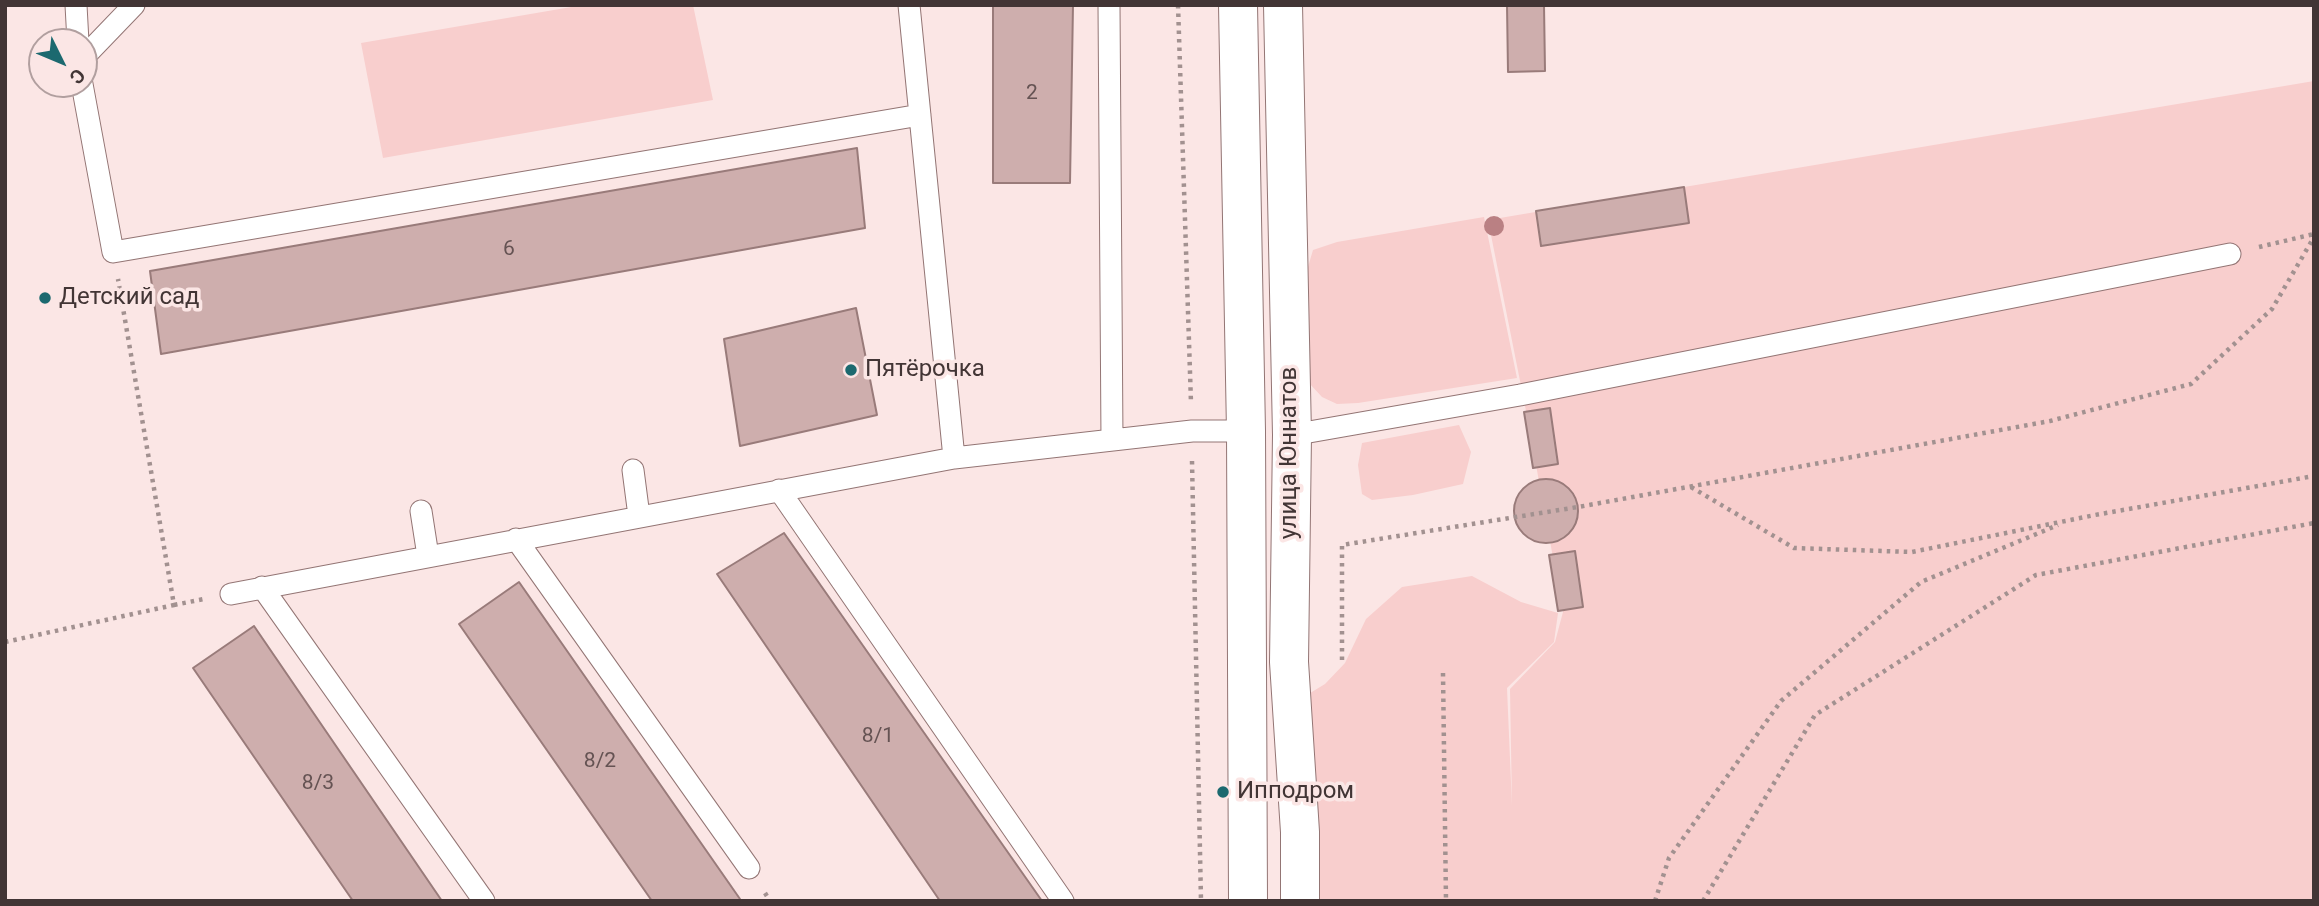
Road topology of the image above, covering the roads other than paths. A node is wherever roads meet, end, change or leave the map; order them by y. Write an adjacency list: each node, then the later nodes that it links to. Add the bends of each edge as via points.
1 (76, 5): 7 (lane)
2 (134, 5): 8 (lane)
3 (909, 5): 10 (lane)
4 (1109, 5): 14 (lane)
5 (1238, 5): 12 (main road, улица Юннатов)
6 (1283, 5): 13 (main road, улица Юннатов)
7 (77, 28)
8 (98, 42)
9 (85, 98): 10 (lane, via 113,252)
10 (920, 115): 15 (lane)
11 (2230, 254): 13 (lane, via 1534,392)
12 (1245, 431): 14 (lane, via 1192,431); 27 (main road, улица Юннатов)
13 (1292, 435): 28 (main road, улица Юннатов, via 1289,663)
14 (1112, 440): 15 (lane)
15 (954, 458): 17 (lane)
16 (633, 470): 19 (lane)
17 (779, 490): 19 (lane); 26 (lane)
18 (421, 511): 21 (lane)
19 (639, 516): 20 (lane)
20 (516, 539): 21 (lane); 24 (lane)
21 (429, 556): 22 (lane)
22 (262, 587): 23 (lane); 25 (lane)
23 (230, 593)
24 (749, 868)
25 (484, 901)
26 (1063, 901)
27 (1248, 901)
28 (1300, 901)

